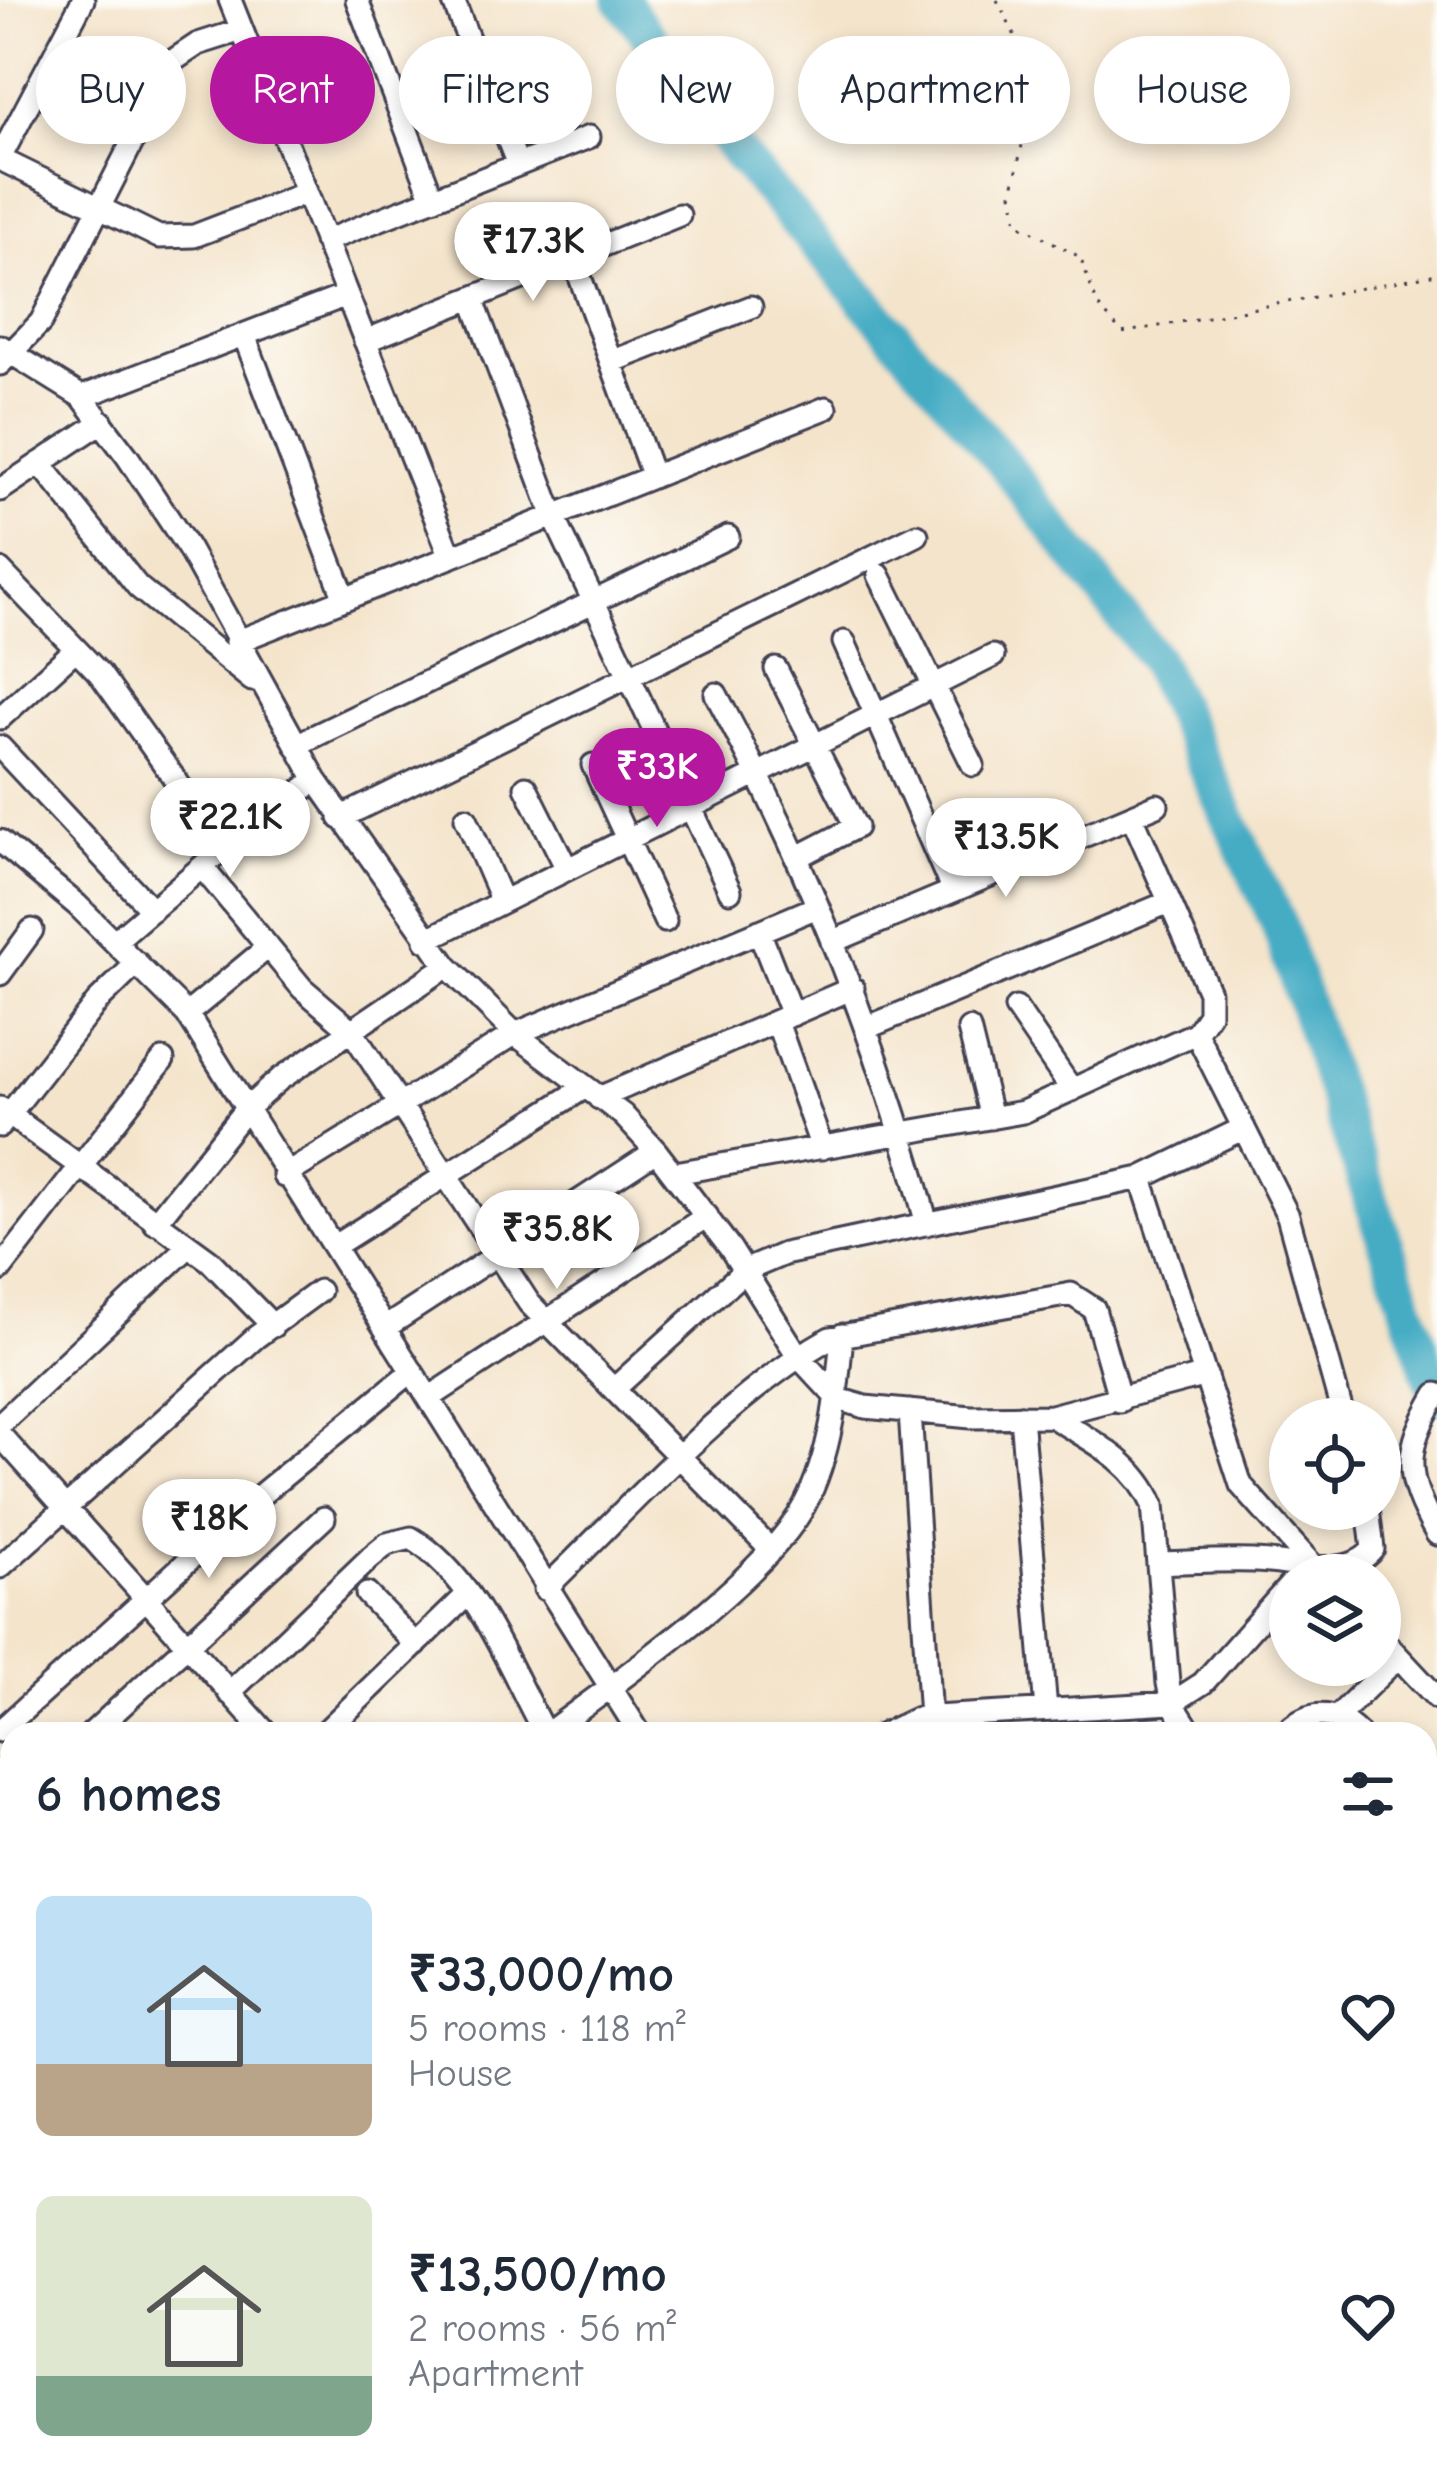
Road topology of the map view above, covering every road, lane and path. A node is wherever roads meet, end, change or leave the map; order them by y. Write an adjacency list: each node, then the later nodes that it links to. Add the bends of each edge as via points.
1 (83, 0): 8 (street)
2 (230, 0): 6 (street)
3 (357, 0): 11 (street)
4 (453, 0): 9 (street)
5 (997, 0): 16 (path, via 1036,78 1012,193 1017,223 1080,257 1098,306 1122,332)
6 (242, 30): 10 (street); 12 (street, via 174,60)
7 (571, 144): 9 (street)
8 (0, 158): 12 (street)
9 (518, 165): 11 (street)
10 (306, 193): 12 (street, via 176,238); 14 (street)
11 (433, 199): 14 (street)
12 (101, 210): 22 (street, via 41,322)
13 (680, 214): 15 (street)
14 (326, 241): 17 (street)
15 (573, 258): 18 (street); 23 (street)
16 (1437, 274)
17 (347, 295): 20 (street); 21 (street)
18 (472, 298): 21 (street); 30 (street)
19 (751, 307): 23 (street)
20 (244, 335): 24 (street); 36 (street)
21 (365, 341): 33 (street)
22 (5, 355): 24 (street)
23 (611, 362): 28 (street)
24 (82, 397): 26 (street)
25 (826, 408): 28 (street)
26 (102, 422): 27 (street); 38 (street, via 160,503)
27 (40, 463): 29 (street); 45 (street, via 138,587)
28 (653, 477): 30 (street)
29 (0, 490)
30 (554, 517): 33 (street); 37 (street)
31 (917, 535): 43 (street)
32 (728, 537): 37 (street)
33 (451, 557): 36 (street)
34 (0, 570): 40 (street)
35 (879, 575): 44 (street)
36 (345, 599): 38 (street)
37 (594, 601): 43 (street); 50 (street)
38 (236, 642): 45 (street)
39 (844, 642): 47 (street)
40 (76, 649): 48 (street); 64 (street)
41 (993, 656): 44 (street)
42 (776, 668): 49 (street)
43 (629, 674): 58 (street); 60 (street)
44 (934, 685): 47 (street); 53 (street)
45 (263, 688): 50 (street)
46 (716, 694): 54 (street)
47 (879, 712): 49 (street); 69 (street)
48 (0, 718)
49 (815, 744): 54 (street); 65 (street, via 856,827)
50 (296, 746): 55 (street)
51 (0, 747): 73 (street)
52 (593, 765): 62 (street)
53 (974, 765)
54 (758, 772): 58 (street); 65 (street)
55 (316, 780): 60 (street); 64 (street)
56 (526, 787): 67 (street)
57 (1157, 805): 59 (street)
58 (692, 806): 62 (street); 68 (street)
59 (1132, 816): 69 (street); 71 (street)
60 (340, 818): 77 (street)
61 (466, 818): 70 (street)
62 (629, 837): 67 (street); 74 (street)
63 (0, 841): 78 (street)
64 (224, 848): 66 (street)
65 (796, 858): 72 (street)
66 (202, 867): 73 (street); 80 (street)
67 (567, 869): 70 (street)
68 (730, 891)
69 (953, 891): 79 (street)
70 (502, 901): 77 (street)
71 (1169, 902): 88 (street); 91 (street, via 1209,992 1209,1014)
72 (817, 907): 76 (street); 79 (street)
73 (152, 910): 78 (street)
74 (665, 921)
75 (32, 930): 83 (street)
76 (759, 931): 87 (street); 92 (street)
77 (426, 940): 82 (street)
78 (115, 941): 81 (street)
79 (832, 942): 84 (street)
80 (268, 947): 86 (street); 90 (street)
81 (137, 963): 86 (street); 97 (street)
82 (447, 966): 90 (street); 92 (street)
83 (0, 974)
84 (853, 988): 87 (street); 88 (street)
85 (1016, 1008): 94 (street)
86 (187, 1014): 99 (street)
87 (785, 1019): 95 (street); 102 (street)
88 (866, 1028): 101 (street)
89 (969, 1028): 98 (street)
90 (352, 1031): 96 (street); 99 (street, via 299,1064)
91 (1196, 1033): 94 (street); 100 (street)
92 (515, 1034): 95 (street); 96 (street)
93 (163, 1060): 104 (street)
94 (1072, 1090): 98 (street)
95 (592, 1093): 103 (street); 106 (street)
96 (400, 1104): 106 (street); 107 (street)
97 (3, 1117): 104 (street)
98 (992, 1118): 101 (street)
99 (234, 1124): 107 (street); 110 (street)
100 (1244, 1128): 108 (street); 127 (street, via 1288,1216)
101 (903, 1135): 102 (street); 111 (street)
102 (821, 1148): 105 (street)
103 (656, 1151): 105 (street); 114 (street)
104 (82, 1172): 110 (street); 115 (street)
105 (674, 1173): 109 (street)
106 (447, 1175): 112 (street); 114 (street)
107 (284, 1176): 112 (street)
108 (1141, 1178): 111 (street); 123 (street)
109 (707, 1216): 116 (street); 118 (street)
110 (155, 1223): 113 (street)
111 (927, 1224): 116 (street, via 784,1254)
112 (336, 1245): 120 (street)
113 (188, 1247): 119 (street); 134 (street)
114 (497, 1251): 118 (street); 120 (street)
115 (0, 1270)
116 (745, 1271): 122 (street); 125 (street)
117 (319, 1291): 119 (street)
118 (545, 1322): 125 (street); 128 (street)
119 (273, 1326): 137 (street)
120 (386, 1327): 124 (street)
121 (842, 1335): 122 (street); 129 (street); 130 (street, via 1071,1294 1094,1309)
122 (798, 1355): 129 (street); 136 (street)
123 (1206, 1375): 130 (street); 141 (street, via 1241,1485)
124 (399, 1382): 128 (street); 148 (street)
125 (614, 1389): 136 (street)
126 (1436, 1395): 139 (street, via 1409,1458)
127 (1337, 1398)
128 (429, 1399): 145 (street)
129 (838, 1399): 131 (street); 140 (street, via 802,1509)
130 (1120, 1401): 132 (street)
131 (910, 1412): 133 (street); 160 (street)
132 (1051, 1416): 133 (street); 142 (street, via 1145,1486)
133 (1021, 1417): 158 (street)
134 (0, 1424)
135 (0, 1435): 137 (street)
136 (678, 1460): 140 (street); 145 (street)
137 (63, 1511): 144 (street); 148 (street)
138 (324, 1518): 151 (street)
139 (1437, 1534)
140 (769, 1548): 155 (street)
141 (1291, 1554)
142 (1158, 1563): 143 (street); 157 (street)
143 (1269, 1564)
144 (0, 1567)
145 (545, 1589): 155 (street)
146 (367, 1594): 150 (street)
147 (467, 1594): 150 (street); 154 (street, via 427,1547 399,1539); 166 (street)
148 (146, 1602): 151 (street); 162 (street)
149 (1269, 1612): 157 (street, via 1203,1683)
150 (416, 1645): 165 (street)
151 (186, 1646): 154 (street); 163 (street)
152 (1401, 1660): 156 (street)
153 (1369, 1686): 161 (street)
154 (229, 1693): 164 (street)
155 (598, 1696): 167 (street); 168 (street)
156 (1437, 1698)
157 (1172, 1703): 158 (street); 171 (street)
158 (1046, 1710): 159 (street)
159 (988, 1714): 160 (street); 170 (street)
160 (931, 1717): 169 (street)
161 (1337, 1717): 172 (street, via 1309,1714); 173 (street)
162 (10, 1722)
163 (104, 1722)
164 (256, 1722)
165 (342, 1722)
166 (539, 1722)
167 (562, 1722)
168 (627, 1722)
169 (901, 1722)
170 (996, 1722)
171 (1184, 1722)
172 (1299, 1722)
173 (1343, 1722)

